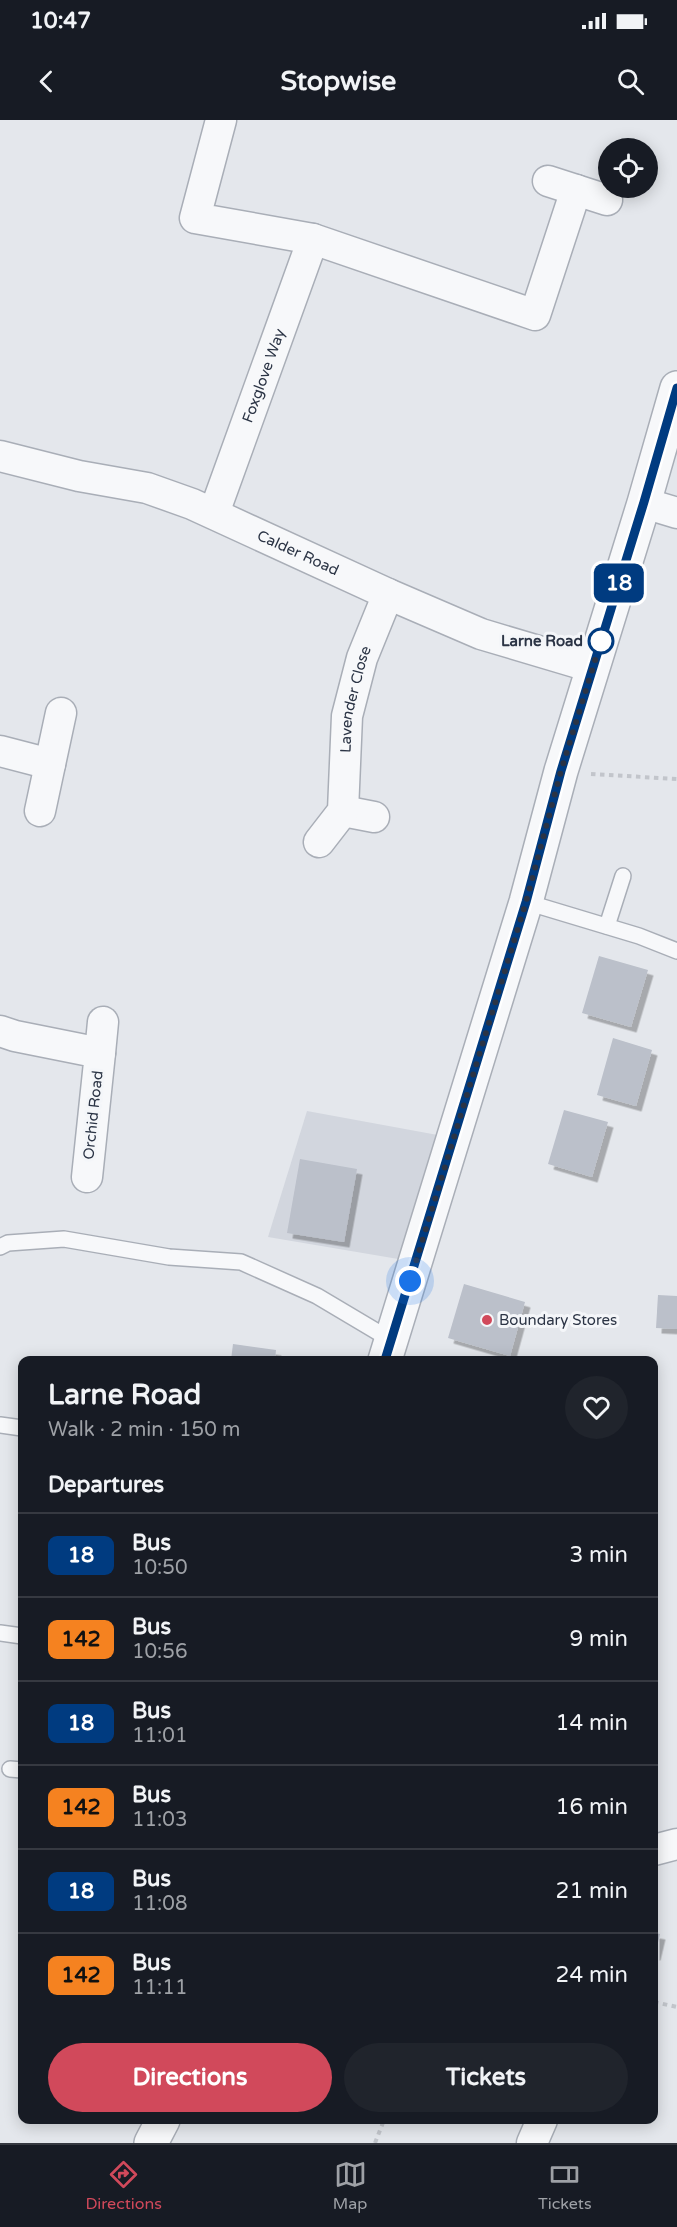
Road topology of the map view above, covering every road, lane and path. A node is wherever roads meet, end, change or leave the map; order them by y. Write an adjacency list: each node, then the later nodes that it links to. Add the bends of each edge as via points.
1 (221, 120): 5 (street, via 195,218)
2 (548, 181): 3 (street)
3 (576, 190): 4 (street); 5 (street, via 535,315)
4 (607, 200)
5 (313, 239): 9 (street, Foxglove Way)
6 (677, 388): 8 (street)
7 (0, 456): 9 (street, Calder Road, via 147,488)
8 (644, 502): 10 (street); 12 (street)
9 (214, 513): 11 (street, Calder Road)
10 (677, 513)
11 (388, 594): 12 (street, Calder Road, via 481,634); 19 (street, Lavender Close, via 362,658 347,716)
12 (592, 667): 16 (street)
13 (61, 713): 15 (street)
14 (0, 751): 15 (street)
15 (50, 764): 18 (street)
16 (561, 771): 17 (path); 23 (street)
17 (677, 779)
18 (40, 811)
19 (343, 811): 20 (street); 21 (street)
20 (374, 817)
21 (319, 842)
22 (623, 876): 24 (lane)
23 (526, 902): 24 (lane); 31 (street)
24 (607, 926): 25 (lane)
25 (677, 951)
26 (103, 1022): 28 (street, Orchid Road)
27 (0, 1030): 28 (street, Orchid Road)
28 (100, 1053): 29 (street, Orchid Road)
29 (87, 1178)
30 (0, 1247): 31 (lane, via 64,1239 169,1257 241,1262 316,1296)
31 (388, 1350)
32 (0, 1425): 33 (lane)
33 (18, 1427)
34 (0, 1633): 35 (lane)
35 (18, 1635)
36 (677, 1844): 37 (street)
37 (658, 1849)
38 (658, 2003): 39 (path)
39 (677, 2007)
40 (160, 2124): 43 (street)
41 (382, 2124): 44 (path)
42 (540, 2124): 45 (street)
43 (151, 2143)
44 (375, 2143)
45 (532, 2143)

